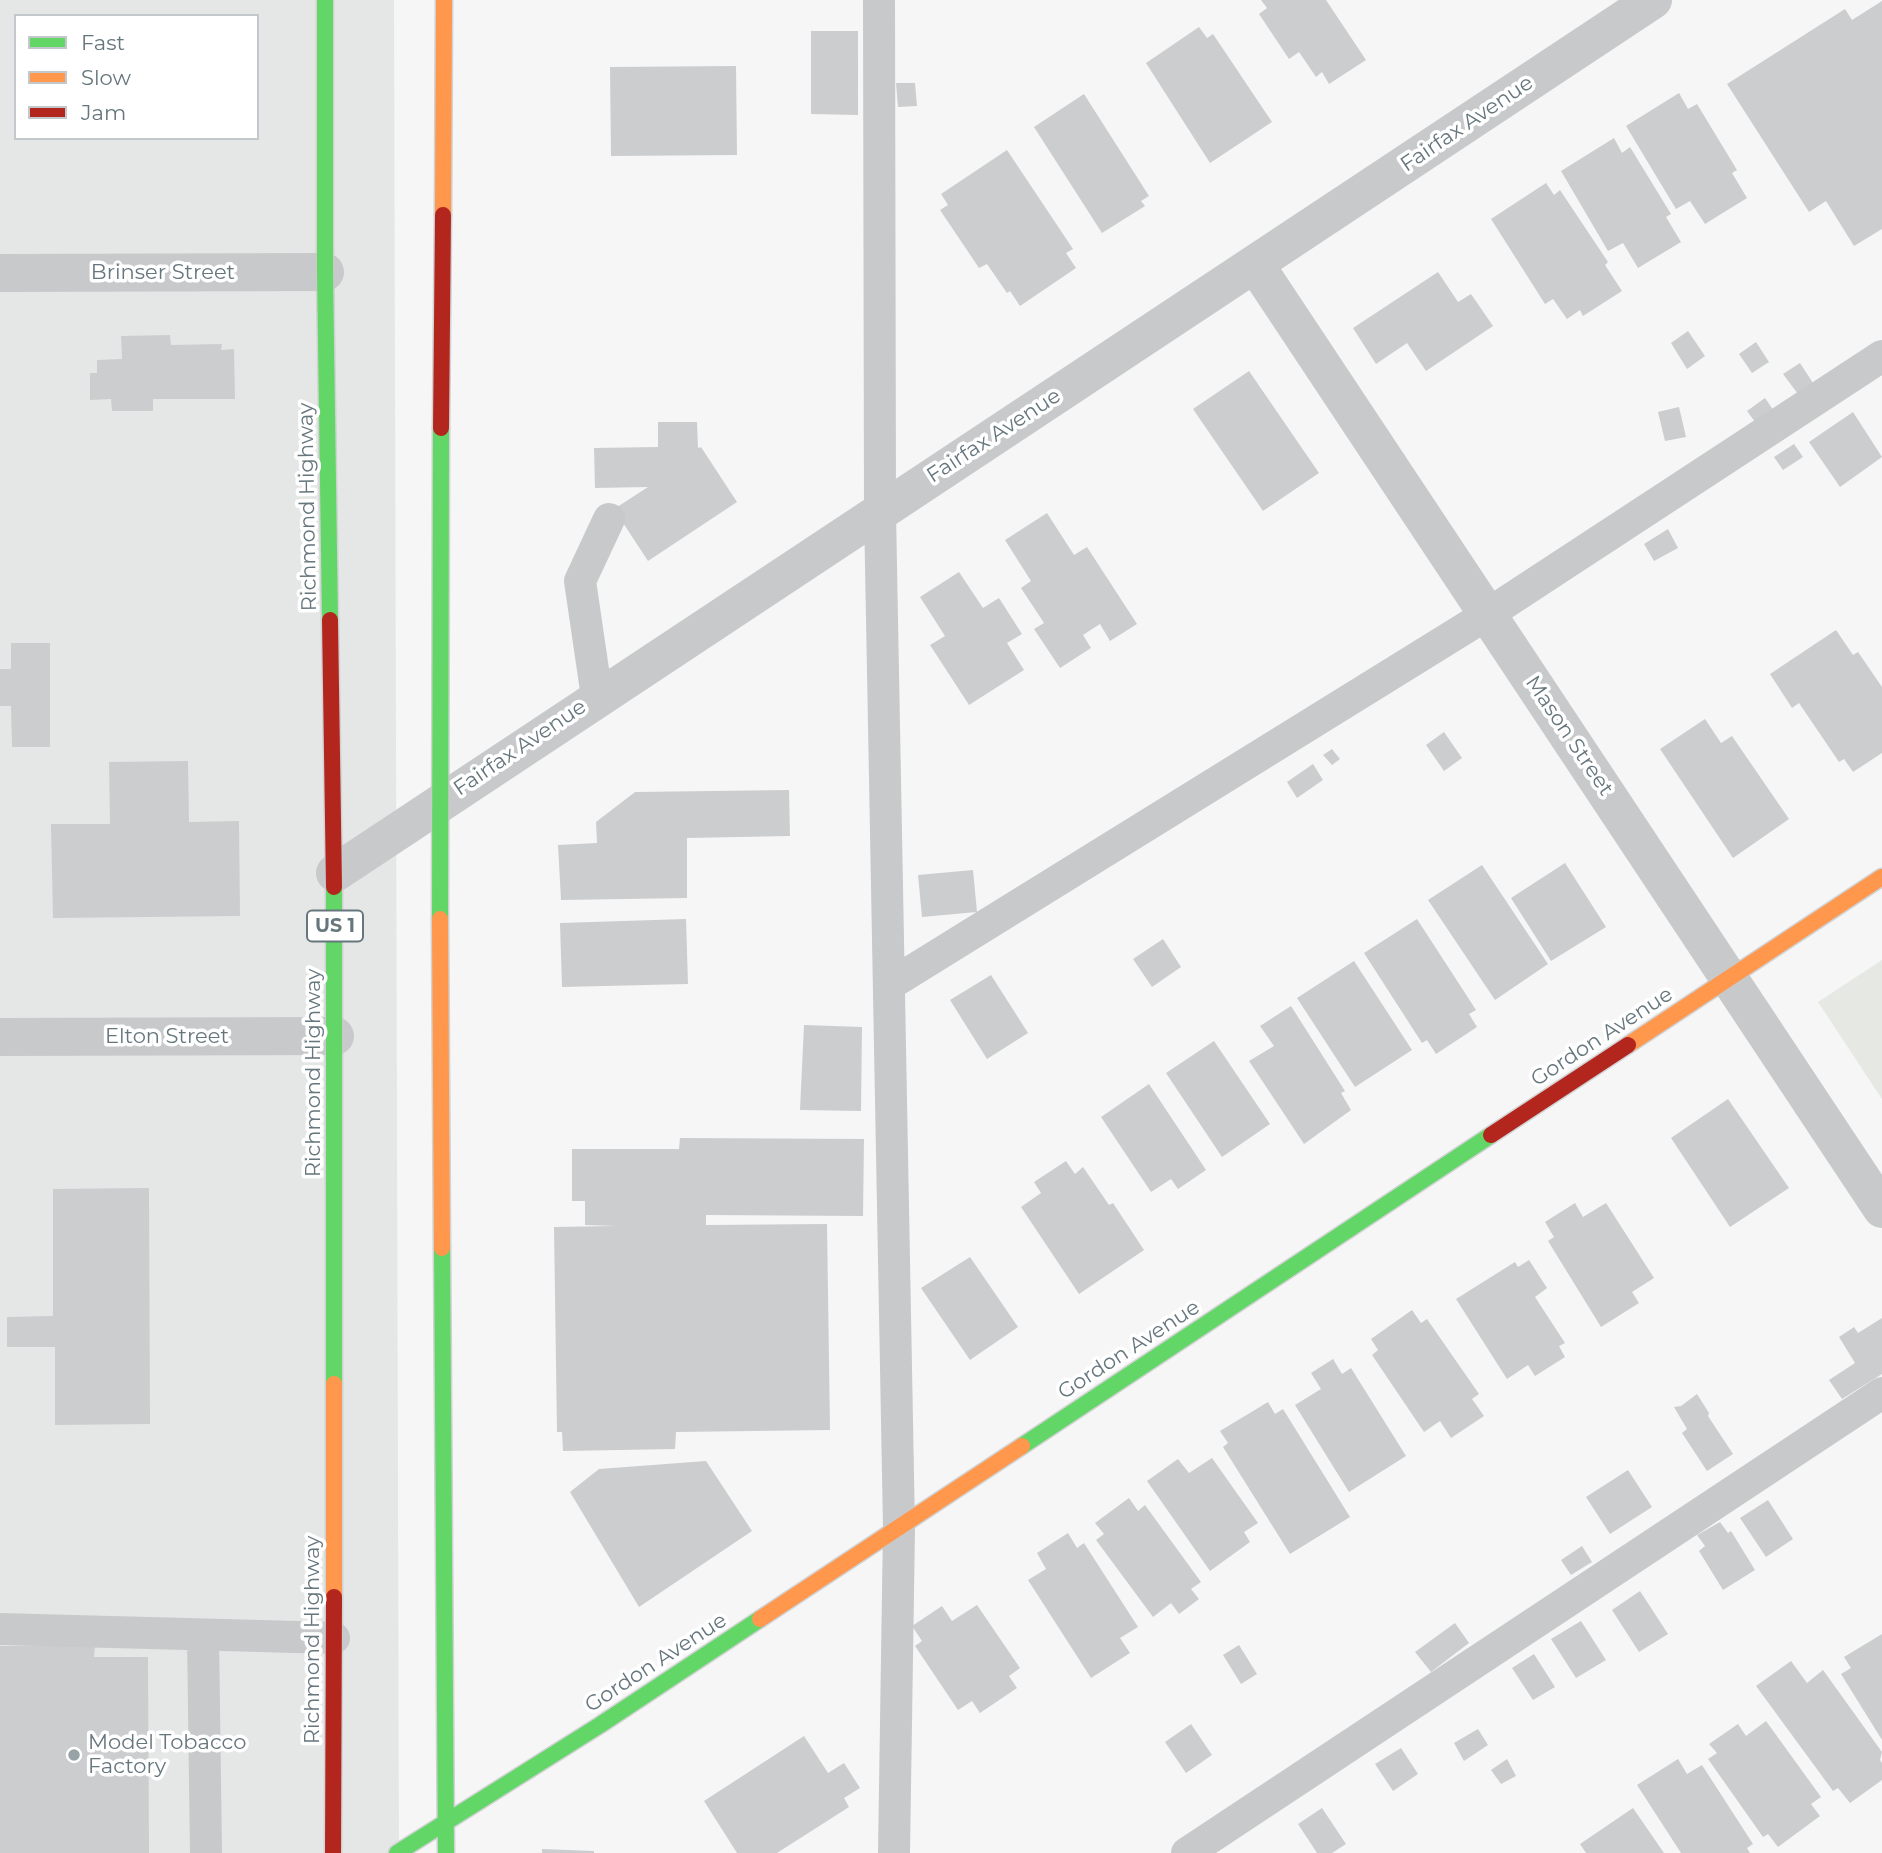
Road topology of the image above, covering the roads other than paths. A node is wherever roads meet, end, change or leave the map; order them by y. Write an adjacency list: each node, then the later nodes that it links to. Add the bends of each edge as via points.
1 (325, 0): 6 (main road, Richmond Highway / US 1)
2 (444, 0): 13 (main road)
3 (879, 0): 9 (lane)
4 (1653, 0): 5 (street, Fairfax Avenue)
5 (1255, 264): 9 (street, Fairfax Avenue); 11 (street, Mason Street)
6 (325, 272): 7 (street, Brinser Street); 14 (main road, Richmond Highway / US 1)
7 (0, 273)
8 (1882, 356): 11 (lane)
9 (880, 512): 12 (street, Fairfax Avenue); 17 (lane)
10 (609, 519): 12 (lane, via 580,581)
11 (1488, 614): 16 (street, Mason Street); 17 (lane)
12 (597, 697): 13 (street, Fairfax Avenue)
13 (439, 802): 14 (street, Fairfax Avenue); 26 (main road)
14 (335, 873): 18 (main road, Richmond Highway / US 1)
15 (1882, 877): 16 (main road, Gordon Avenue)
16 (1729, 977): 20 (street, Mason Street); 22 (main road, Gordon Avenue)
17 (889, 985): 22 (lane)
18 (335, 1036): 19 (street, Elton Street); 25 (main road, Richmond Highway / US 1)
19 (0, 1037)
20 (1882, 1209)
21 (1882, 1393): 32 (lane)
22 (899, 1527): 26 (main road, Gordon Avenue); 31 (lane)
23 (0, 1629): 24 (lane)
24 (203, 1635): 25 (lane); 27 (lane)
25 (334, 1638): 28 (main road, Richmond Highway / US 1)
26 (445, 1822): 29 (main road, Gordon Avenue); 30 (main road)
27 (206, 1853)
28 (333, 1853)
29 (397, 1853)
30 (446, 1853)
31 (894, 1853)
32 (1187, 1853)

